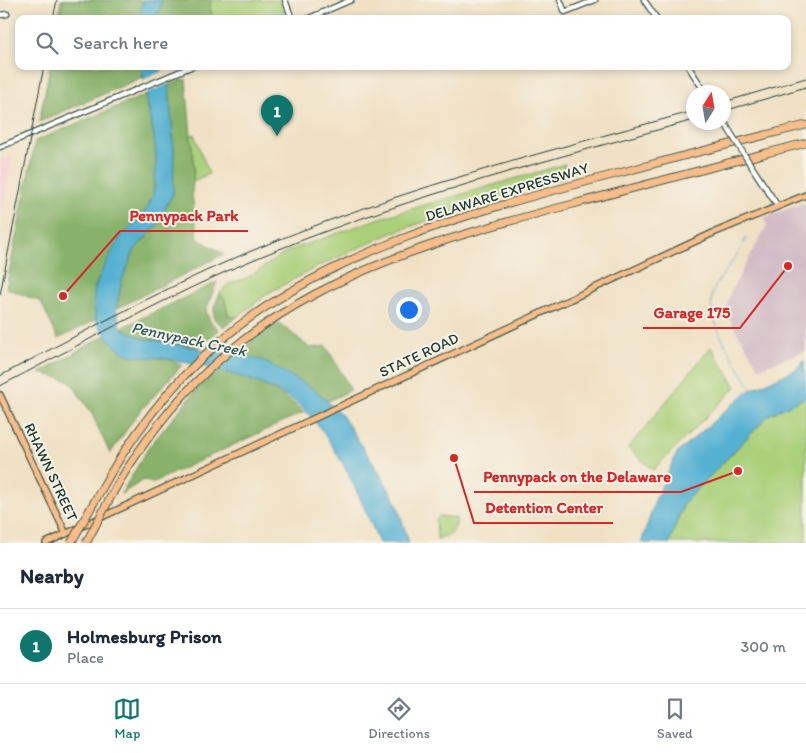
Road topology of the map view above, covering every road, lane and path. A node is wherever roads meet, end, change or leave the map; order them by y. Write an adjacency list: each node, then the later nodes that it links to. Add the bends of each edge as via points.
1 (284, 0): 8 (street)
2 (351, 0): 6 (street)
3 (560, 0): 4 (street, via 564,11)
4 (595, 0)
5 (644, 0): 10 (street)
6 (338, 2): 9 (street)
7 (7, 14): 11 (street)
8 (290, 15)
9 (314, 15)
10 (654, 15)
11 (0, 16)
12 (183, 70): 18 (street)
13 (691, 70): 14 (street)
14 (700, 85)
15 (806, 124): 24 (highway, DELAWARE EXPRESSWAY, bridge, via 474,213 344,265 290,292 218,343 176,382 132,437)
16 (729, 130): 20 (street, bridge)
17 (806, 144): 25 (highway, DELAWARE EXPRESSWAY, bridge, via 436,242 346,278 299,302 261,326 190,386 144,443)
18 (0, 147)
19 (806, 195): 20 (main road, STATE ROAD)
20 (777, 205): 22 (main road, STATE ROAD)
21 (0, 395): 22 (main road, RHAWN STREET)
22 (66, 534): 23 (main road, STATE ROAD)
23 (46, 543)
24 (71, 543)
25 (86, 543)

